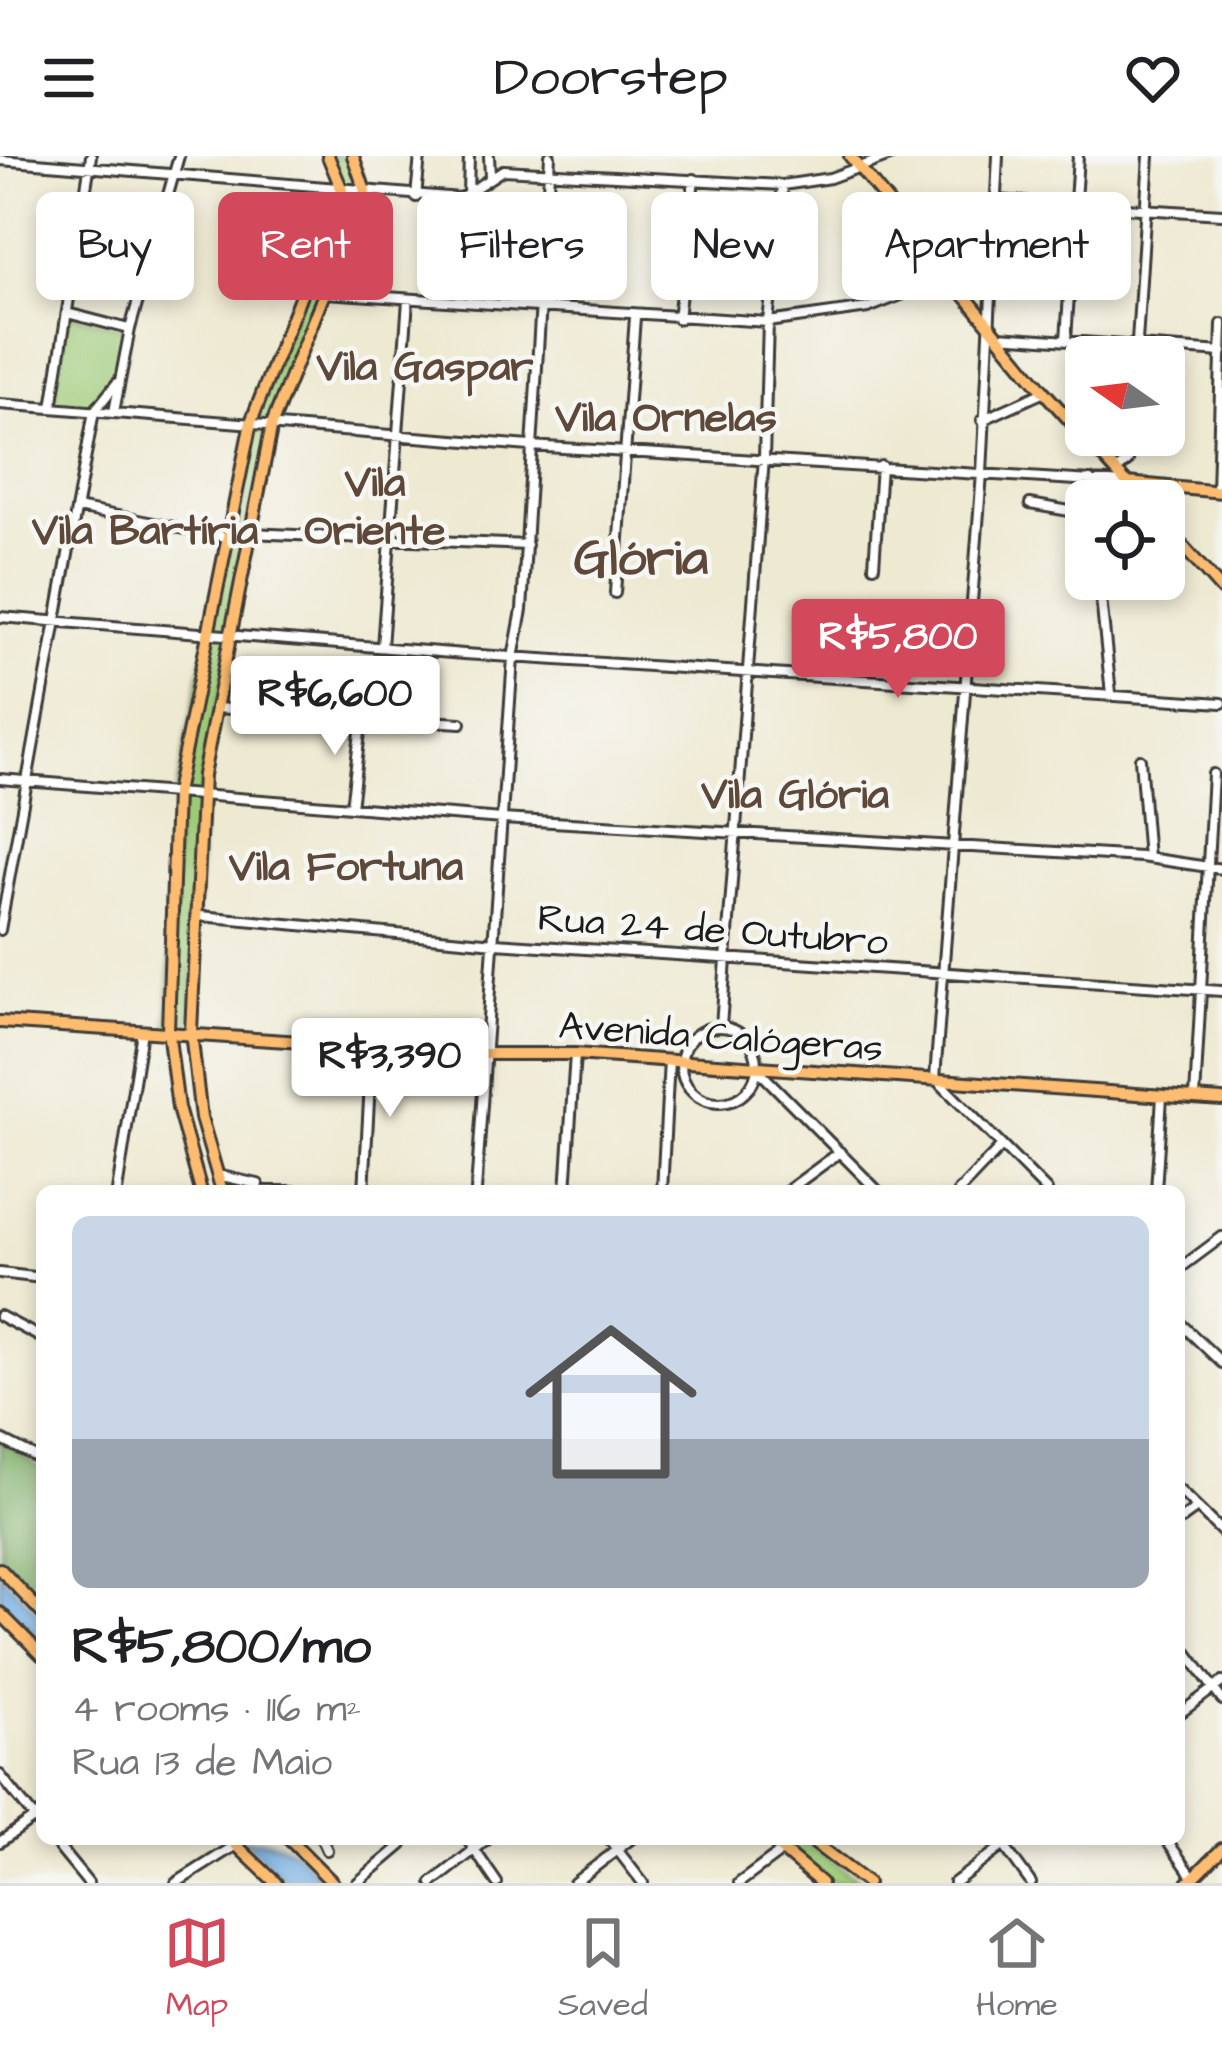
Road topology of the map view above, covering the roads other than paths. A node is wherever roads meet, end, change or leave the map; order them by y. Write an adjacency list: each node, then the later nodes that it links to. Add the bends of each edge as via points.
1 (179, 156): 17 (street)
2 (328, 156): 21 (main road)
3 (353, 156): 22 (main road)
4 (420, 156): 28 (street)
5 (469, 156): 23 (street)
6 (489, 156): 18 (street)
7 (550, 156): 16 (street)
8 (850, 156): 15 (main road)
9 (890, 156): 15 (street)
10 (998, 156): 26 (street)
11 (1078, 156): 27 (street)
12 (1149, 156): 30 (street)
13 (0, 160): 14 (street)
14 (90, 161): 17 (street); 40 (street)
15 (860, 168): 20 (street); 25 (main road)
16 (548, 173): 18 (street); 19 (street); 39 (street)
17 (174, 174): 21 (street); 46 (street)
18 (490, 176): 24 (street)
19 (694, 179): 20 (street); 42 (street)
20 (783, 185): 43 (street)
21 (342, 190): 22 (street); 60 (main road)
22 (365, 191): 28 (street)
23 (464, 192)
24 (468, 192)
25 (881, 192)
26 (996, 192)
27 (1074, 192)
28 (416, 196)
29 (1131, 207): 30 (street)
30 (1145, 207): 31 (street); 49 (street)
31 (1222, 214)
32 (393, 299): 34 (street)
33 (322, 300): 61 (main road)
34 (408, 300): 39 (street); 62 (street)
35 (891, 300): 43 (street)
36 (971, 300): 44 (main road)
37 (989, 300): 44 (street)
38 (1068, 300): 48 (street)
39 (539, 309): 41 (street); 63 (street)
40 (67, 314): 46 (street); 56 (street)
41 (635, 317): 42 (street); 64 (street)
42 (678, 319): 43 (street)
43 (768, 322): 66 (street)
44 (988, 322): 47 (main road); 59 (street)
45 (1222, 324): 52 (street)
46 (130, 329): 53 (street)
47 (998, 336): 50 (street); 54 (main road)
48 (1066, 336)
49 (1138, 336)
50 (1065, 340)
51 (1185, 352): 52 (street)
52 (1221, 352): 73 (street)
53 (121, 377): 57 (street); 58 (street)
54 (1044, 392): 59 (street); 68 (main road)
55 (0, 404): 56 (street)
56 (52, 408): 57 (street)
57 (94, 411): 58 (street); 75 (street)
58 (114, 412): 60 (street)
59 (982, 420): 69 (street)
60 (251, 422): 61 (street); 78 (main road)
61 (272, 424): 62 (street); 77 (main road)
62 (399, 435): 63 (street); 79 (street)
63 (530, 446): 64 (street); 80 (street)
64 (625, 452): 66 (street); 84 (street)
65 (1128, 456): 68 (street)
66 (764, 458): 67 (street); 92 (street)
67 (881, 466): 69 (street); 82 (street)
68 (1116, 471): 71 (main road)
69 (982, 473): 70 (street); 93 (street)
70 (1090, 480)
71 (1124, 480)
72 (1185, 488): 73 (main road)
73 (1219, 491)
74 (1030, 504): 76 (street)
75 (77, 508): 78 (street); 87 (street)
76 (1065, 510)
77 (249, 533): 79 (street); 89 (main road)
78 (225, 537): 88 (main road)
79 (392, 542): 80 (street); 90 (street)
80 (527, 545): 91 (street)
81 (1185, 549): 83 (main road)
82 (874, 566)
83 (1222, 590)
84 (615, 593)
85 (1101, 600): 94 (street)
86 (0, 617): 87 (street)
87 (57, 622): 88 (street); 102 (street)
88 (206, 636): 89 (street); 103 (main road)
89 (228, 637): 90 (street); 96 (main road)
90 (382, 647): 91 (street)
91 (513, 658): 92 (street); 106 (street)
92 (749, 669): 93 (street); 107 (street)
93 (967, 684): 94 (street); 108 (street)
94 (1111, 694): 95 (street)
95 (1222, 703)
96 (213, 708): 97 (street); 104 (main road)
97 (362, 716): 98 (street); 105 (street)
98 (461, 723)
99 (1140, 759): 109 (street)
100 (1214, 774): 110 (street)
101 (0, 779): 102 (street)
102 (30, 781): 103 (street); 113 (street)
103 (176, 793): 104 (street); 122 (main road)
104 (200, 796): 105 (street); 112 (main road)
105 (351, 807): 106 (street)
106 (502, 819): 107 (street); 114 (street)
107 (738, 830): 108 (street); 115 (street)
108 (956, 845): 109 (street); 116 (street)
109 (1148, 858): 110 (street)
110 (1208, 868): 111 (street); 117 (street)
111 (1222, 869)
112 (200, 916): 114 (street, Rua 24 de Outubro); 123 (main road)
113 (0, 931)
114 (495, 943): 115 (street, Rua 24 de Outubro); 125 (street)
115 (726, 959): 116 (street, Rua 24 de Outubro); 120 (street)
116 (944, 974): 117 (street, Rua 24 de Outubro); 129 (street)
117 (1200, 990): 118 (street, Rua 24 de Outubro); 131 (street)
118 (1222, 991)
119 (0, 1022): 121 (main road, Avenida Calógeras)
120 (721, 1026): 127 (street, via 690,1040); 128 (street, via 753,1045)
121 (142, 1030): 122 (main road, Avenida Calógeras); 136 (street)
122 (168, 1030): 123 (main road, Avenida Calógeras); 137 (main road)
123 (191, 1032): 124 (main road, Avenida Calógeras); 135 (main road, via 200,1118)
124 (372, 1046): 125 (main road, Avenida Calógeras); 140 (street)
125 (485, 1054): 126 (main road, Avenida Calógeras); 141 (street)
126 (575, 1054): 127 (main road, Avenida Calógeras); 142 (street)
127 (675, 1061): 128 (main road, Avenida Calógeras); 128 (street, via 686,1084 715,1104 748,1092); 143 (street)
128 (758, 1070): 129 (main road, Avenida Calógeras); 134 (street)
129 (935, 1078): 130 (main road, Avenida Calógeras); 133 (street)
130 (1162, 1096): 131 (main road, Avenida Calógeras); 148 (street)
131 (1195, 1098): 132 (main road, Avenida Calógeras)
132 (1222, 1100)
133 (1003, 1146): 146 (street); 147 (street)
134 (840, 1152): 144 (street); 145 (street)
135 (217, 1175): 138 (main road); 139 (street)
136 (118, 1185)
137 (199, 1185)
138 (223, 1185)
139 (263, 1185)
140 (364, 1185)
141 (476, 1185)
142 (566, 1185)
143 (663, 1185)
144 (795, 1185)
145 (872, 1185)
146 (965, 1185)
147 (1041, 1185)
148 (1156, 1185)
149 (1222, 1237): 150 (street)
150 (1185, 1265)
151 (0, 1273): 152 (street)
152 (36, 1277)
153 (0, 1316): 155 (street)
154 (1185, 1328): 156 (street)
155 (36, 1335)
156 (1222, 1363)
157 (0, 1439): 158 (street)
158 (36, 1457)
159 (1185, 1496): 160 (street)
160 (1197, 1508): 161 (street); 162 (street)
161 (1185, 1516)
162 (1222, 1532)
163 (0, 1569): 164 (main road)
164 (36, 1607)
165 (0, 1613): 167 (main road)
166 (1185, 1648): 168 (street)
167 (36, 1649)
168 (1218, 1685): 169 (street); 170 (street)
169 (1222, 1700)
170 (1185, 1710)
171 (0, 1775): 172 (street)
172 (36, 1813)
173 (36, 1816): 174 (street)
174 (0, 1841)
175 (57, 1845): 196 (street)
176 (229, 1845): 197 (street)
177 (236, 1845): 198 (main road)
178 (295, 1845): 199 (main road)
179 (325, 1845): 191 (street)
180 (402, 1845): 200 (street)
181 (471, 1845): 192 (street)
182 (480, 1845): 192 (street)
183 (613, 1845): 193 (street)
184 (623, 1845): 193 (street)
185 (776, 1845): 194 (main road)
186 (817, 1845): 207 (main road)
187 (999, 1845): 208 (street)
188 (1007, 1845): 209 (street)
189 (1170, 1845): 195 (street)
190 (1222, 1849): 195 (main road)
191 (327, 1850)
192 (474, 1850): 201 (street); 202 (street)
193 (617, 1850): 203 (street); 204 (street)
194 (782, 1851): 205 (street); 206 (main road)
195 (1191, 1880)
196 (88, 1883)
197 (176, 1883)
198 (276, 1883)
199 (333, 1883)
200 (356, 1883)
201 (432, 1883)
202 (497, 1883)
203 (574, 1883)
204 (643, 1883)
205 (739, 1883)
206 (821, 1883)
207 (868, 1883)
208 (954, 1883)
209 (1031, 1883)

